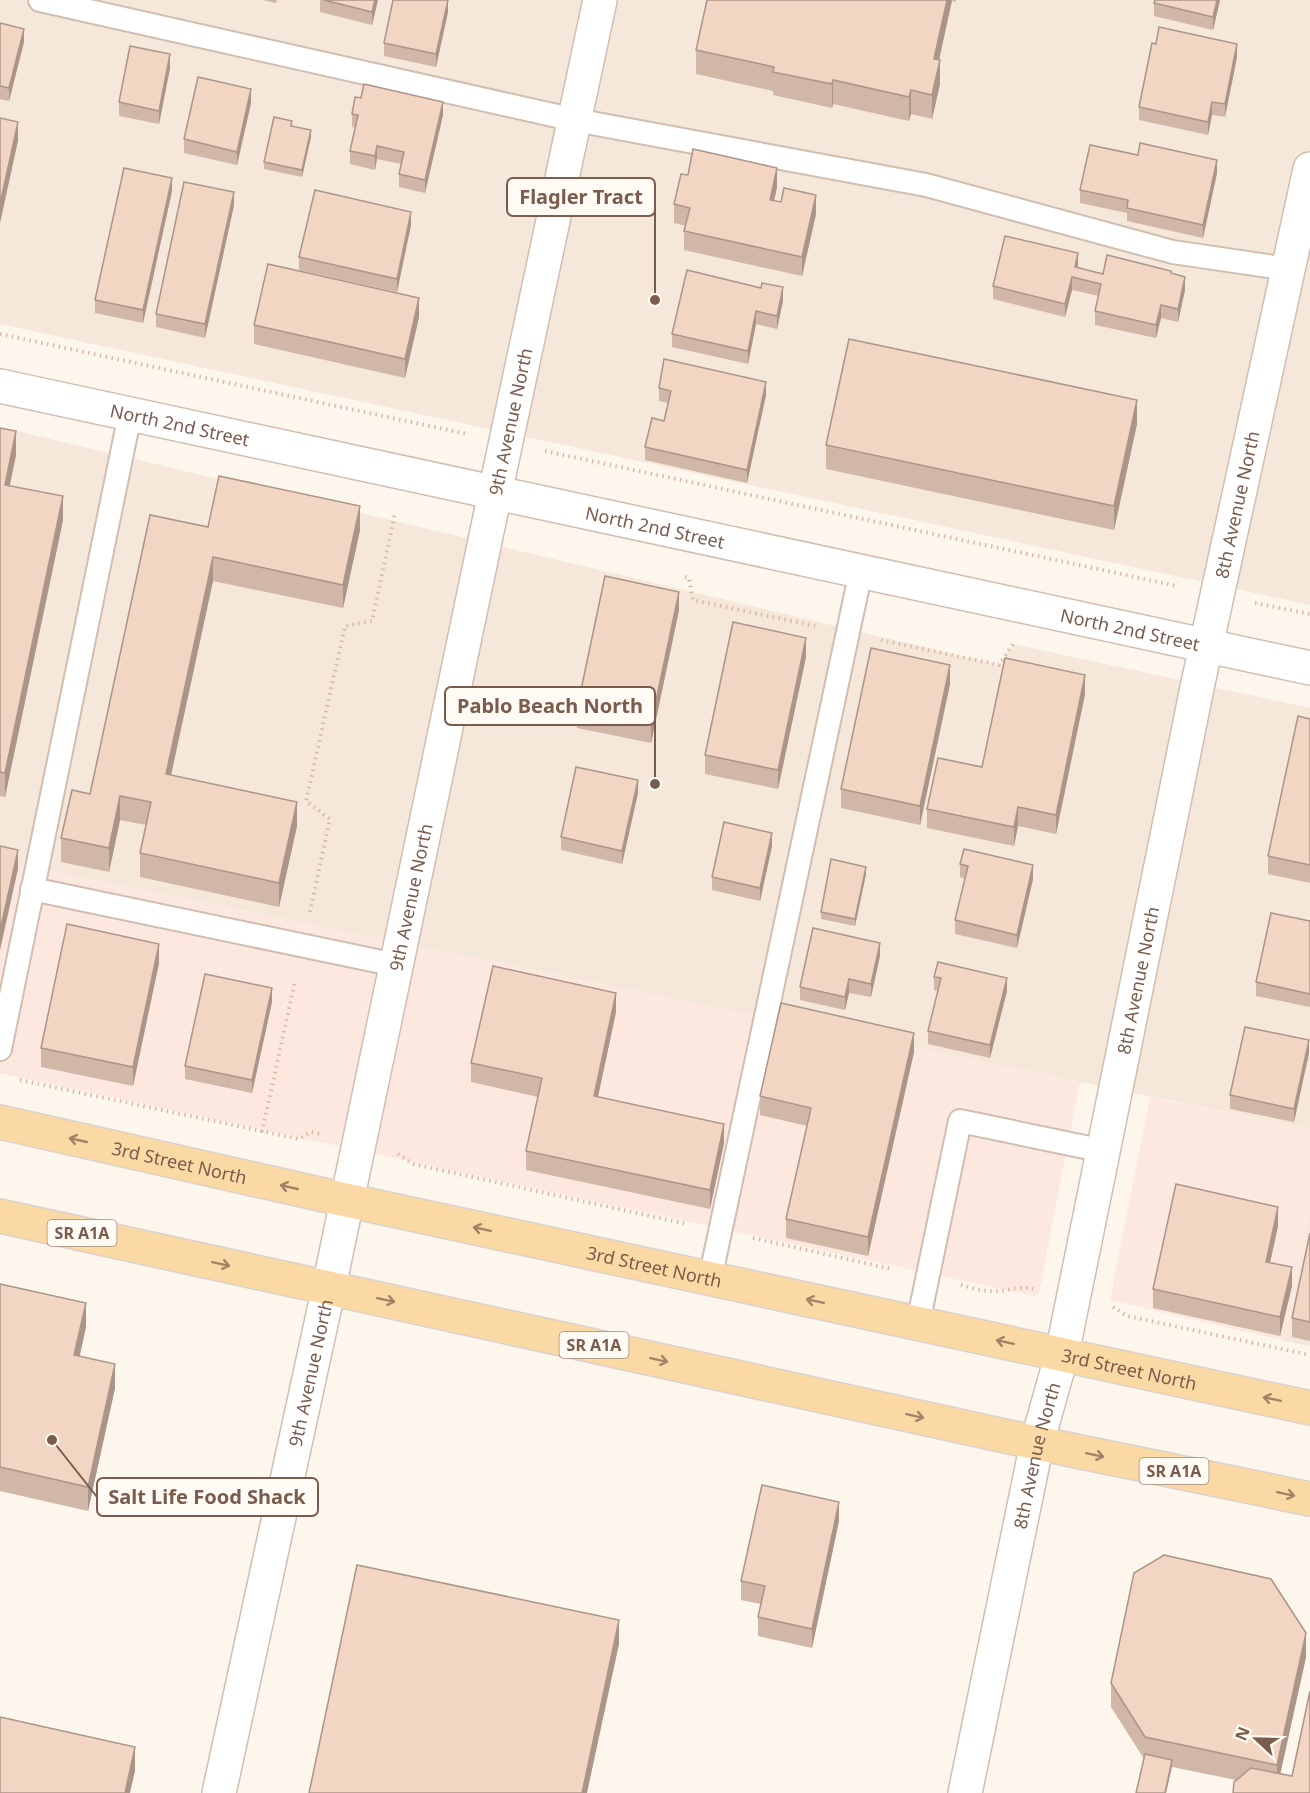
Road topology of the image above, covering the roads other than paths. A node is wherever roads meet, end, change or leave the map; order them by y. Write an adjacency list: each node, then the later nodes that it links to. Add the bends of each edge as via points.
1 (40, 0): 3 (lane)
2 (600, 0): 3 (street, 9th Avenue North)
3 (575, 120): 5 (lane, via 926,185 1173,252); 8 (street, 9th Avenue North)
4 (1310, 168): 5 (street, 8th Avenue North)
5 (1288, 269): 10 (street, 8th Avenue North)
6 (0, 386): 7 (street, North 2nd Street)
7 (130, 414): 8 (street, North 2nd Street); 12 (lane)
8 (495, 494): 9 (street, North 2nd Street); 13 (street, 9th Avenue North)
9 (861, 572): 10 (street, North 2nd Street); 19 (lane)
10 (1206, 645): 11 (street, North 2nd Street); 16 (street, 8th Avenue North)
11 (1310, 668)
12 (32, 889): 13 (lane); 14 (lane)
13 (396, 965): 17 (street, 9th Avenue North)
14 (0, 1049)
15 (0, 1122): 17 (main road, 3rd Street North, one-way to 15)
16 (1104, 1151): 21 (lane, via 960,1121); 22 (street, 8th Avenue North)
17 (346, 1200): 19 (main road, 3rd Street North, one-way to 17); 20 (street, 9th Avenue North)
18 (0, 1216): 20 (main road, SR A1A, one-way to 20)
19 (710, 1279): 21 (main road, 3rd Street North, one-way to 19)
20 (329, 1287): 24 (main road, SR A1A, one-way to 24); 26 (street, 9th Avenue North)
21 (918, 1323): 22 (main road, 3rd Street North, one-way to 21)
22 (1062, 1354): 23 (main road, 3rd Street North, one-way to 22); 24 (street, 8th Avenue North)
23 (1310, 1407)
24 (1037, 1443): 25 (main road, SR A1A, one-way to 25); 27 (street, 8th Avenue North)
25 (1310, 1499)
26 (219, 1793)
27 (965, 1793)

